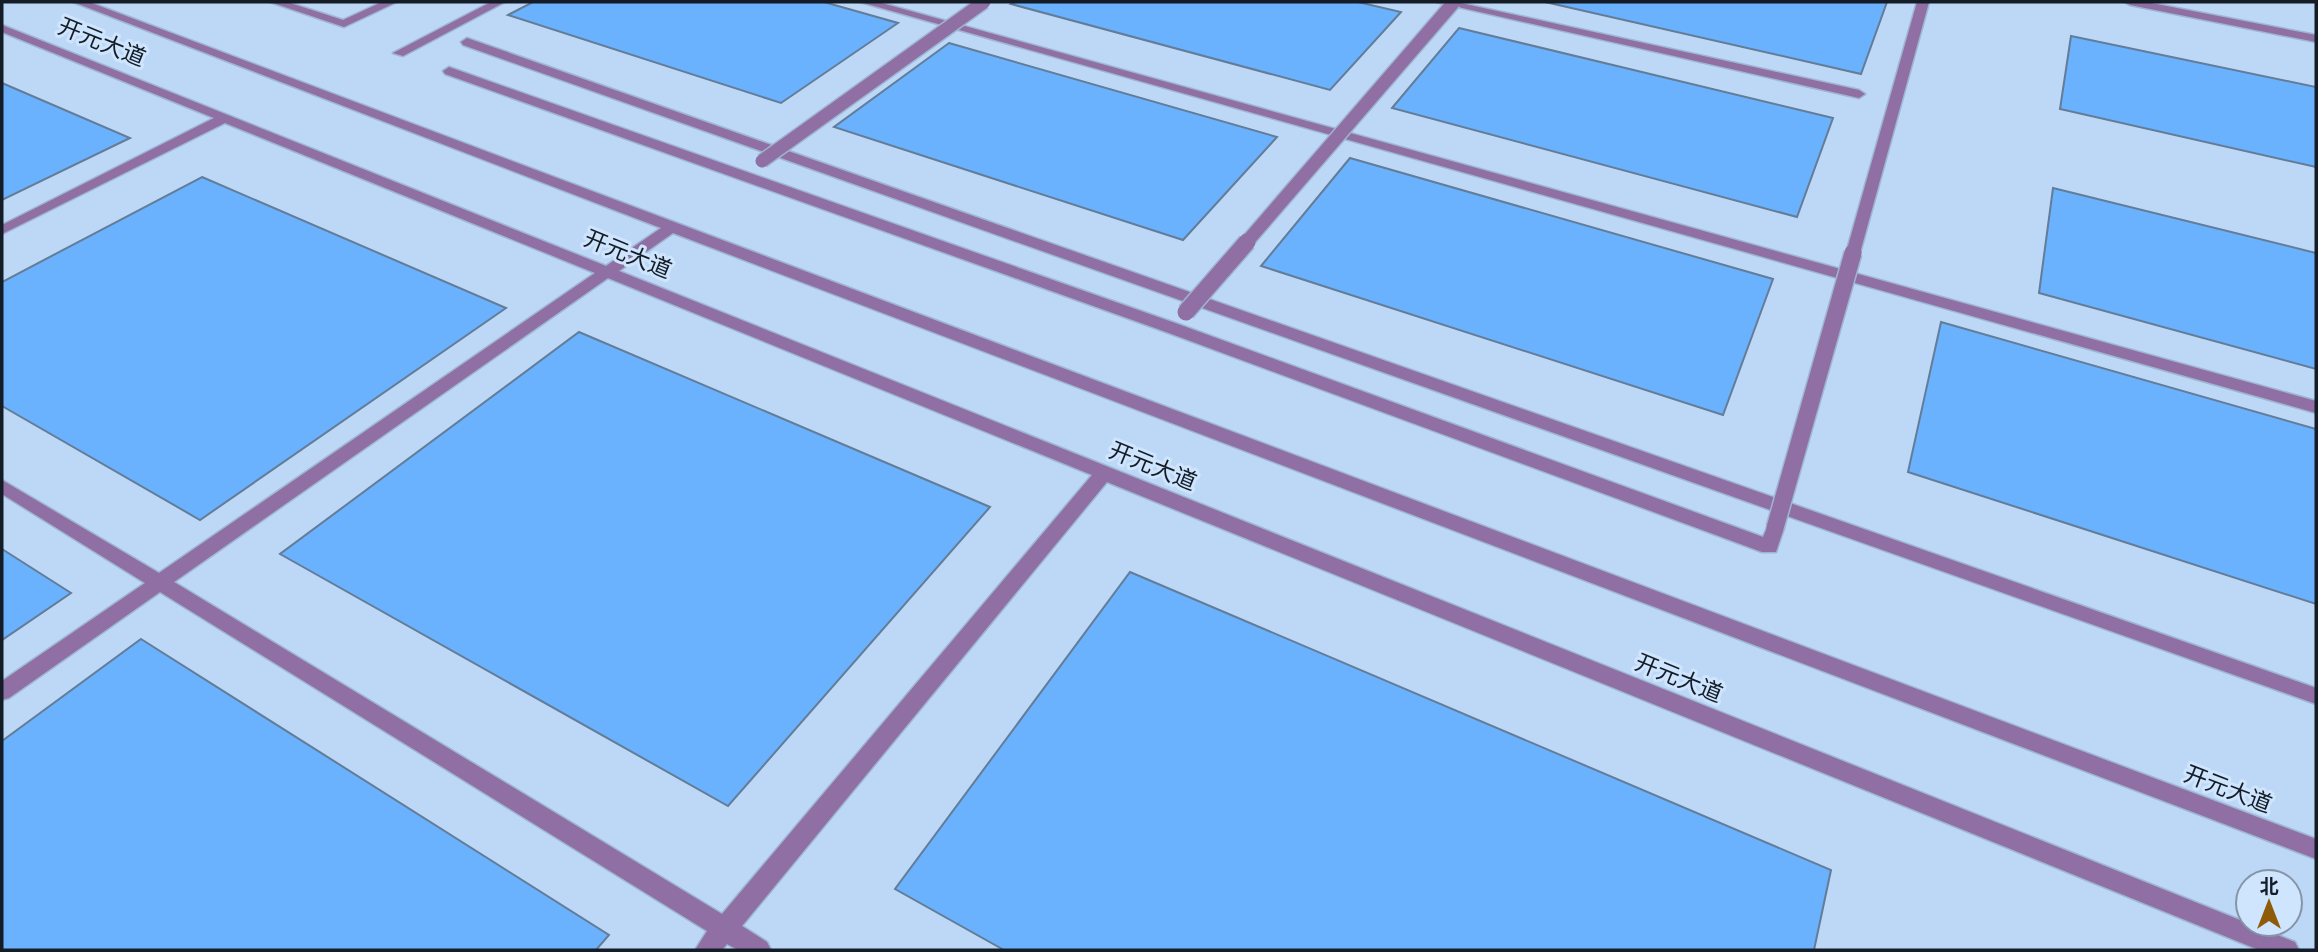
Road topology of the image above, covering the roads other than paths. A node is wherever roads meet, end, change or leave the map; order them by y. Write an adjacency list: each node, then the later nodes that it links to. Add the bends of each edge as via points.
1 (79, 2): 19 (street, 开元大道)
2 (276, 2): 3 (street, via 344,24)
3 (391, 2)
4 (499, 2): 14 (street)
5 (866, 2): 23 (street)
6 (984, 2): 18 (street, bridge)
7 (1442, 2): 16 (street)
8 (1454, 2): 22 (street, bridge)
9 (1923, 2): 22 (street, bridge, via 1769,547)
10 (2130, 2): 12 (street)
11 (2, 28): 17 (street, 开元大道)
12 (2316, 39)
13 (467, 42): 28 (street)
14 (399, 53)
15 (449, 71): 18 (street)
16 (1859, 94)
17 (225, 118): 20 (street); 21 (street, 开元大道)
18 (741, 175): 22 (street)
19 (673, 226): 21 (street); 29 (street, 开元大道)
20 (2, 230)
21 (606, 272): 24 (street, 开元大道); 26 (street)
22 (1172, 328)
23 (2316, 407)
24 (1104, 473): 30 (street); 33 (street, 开元大道)
25 (2, 486): 26 (street)
26 (159, 583): 27 (street); 30 (street)
27 (2, 692)
28 (2316, 696)
29 (2316, 849)
30 (724, 929): 31 (street); 32 (street)
31 (707, 950)
32 (758, 950)
33 (2287, 950)

